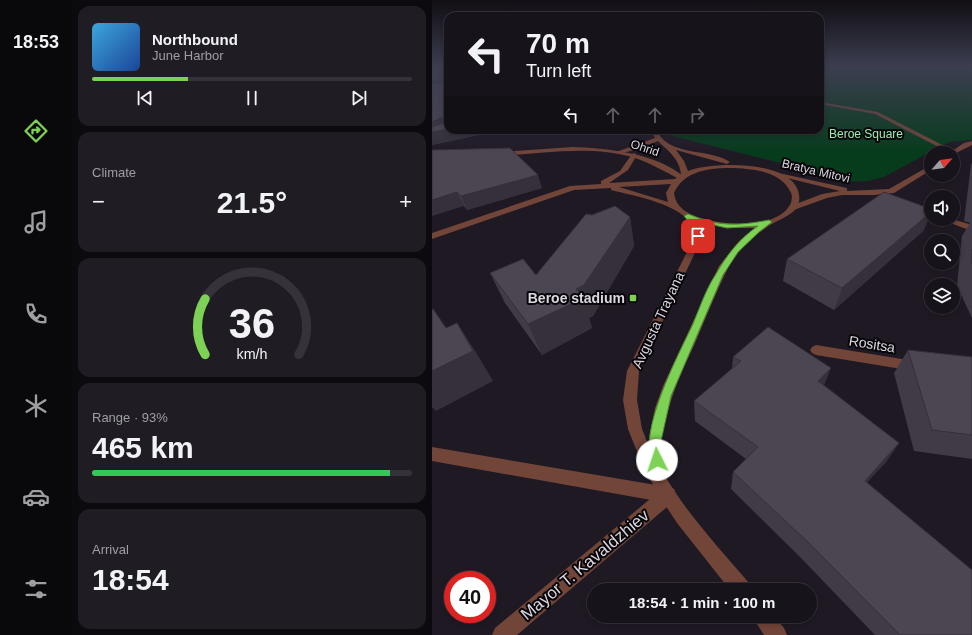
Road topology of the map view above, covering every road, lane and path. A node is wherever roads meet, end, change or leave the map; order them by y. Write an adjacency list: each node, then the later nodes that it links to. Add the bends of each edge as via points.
1 (824, 104): 6 (street, via 876,113)
2 (656, 134): 3 (street)
3 (658, 139): 5 (street); 8 (street)
4 (972, 143): 7 (street)
5 (668, 146): 11 (street); 14 (street, via 678,155 683,166)
6 (940, 146)
7 (960, 149)
8 (619, 152): 9 (street, Ohrid, via 590,149); 10 (street, Ohrid)
9 (495, 154)
10 (634, 155): 14 (street, Ohrid, via 651,160); 15 (street, via 625,171)
11 (746, 167): 13 (street, Bratya Mitovi); 14 (street, via 713,167)
12 (924, 171): 17 (street, Bratya Mitovi, via 897,188)
13 (774, 174): 16 (street, Bratya Mitovi); 20 (street, via 794,191 796,201)
14 (681, 178): 15 (street); 19 (street, via 670,192)
15 (600, 185): 19 (street); 25 (street, via 562,191)
16 (854, 192): 17 (street, Bratya Mitovi); 20 (street, Bratya Mitovi, via 825,196)
17 (874, 193): 18 (street)
18 (893, 201)
19 (674, 206): 21 (street)
20 (791, 209): 22 (street, Bratya Mitovi, via 782,217)
21 (688, 216): 22 (street, via 706,223 727,226 749,226); 29 (street, Avgusta Trayana, via 697,228 697,240 639,358 631,380 632,418 637,438)
22 (769, 222): 29 (street, Avgusta Trayana, via 749,236 724,266 665,396 655,450)
23 (960, 224): 24 (street)
24 (972, 228)
25 (432, 236)
26 (816, 350): 27 (street, Rositsa)
27 (925, 367)
28 (432, 454): 29 (street)
29 (668, 495): 30 (street, Avgusta Trayana); 32 (street, Mayor T. Kavaldzhiev)
30 (737, 583)
31 (768, 623): 33 (street)
32 (502, 635)
33 (777, 635)

